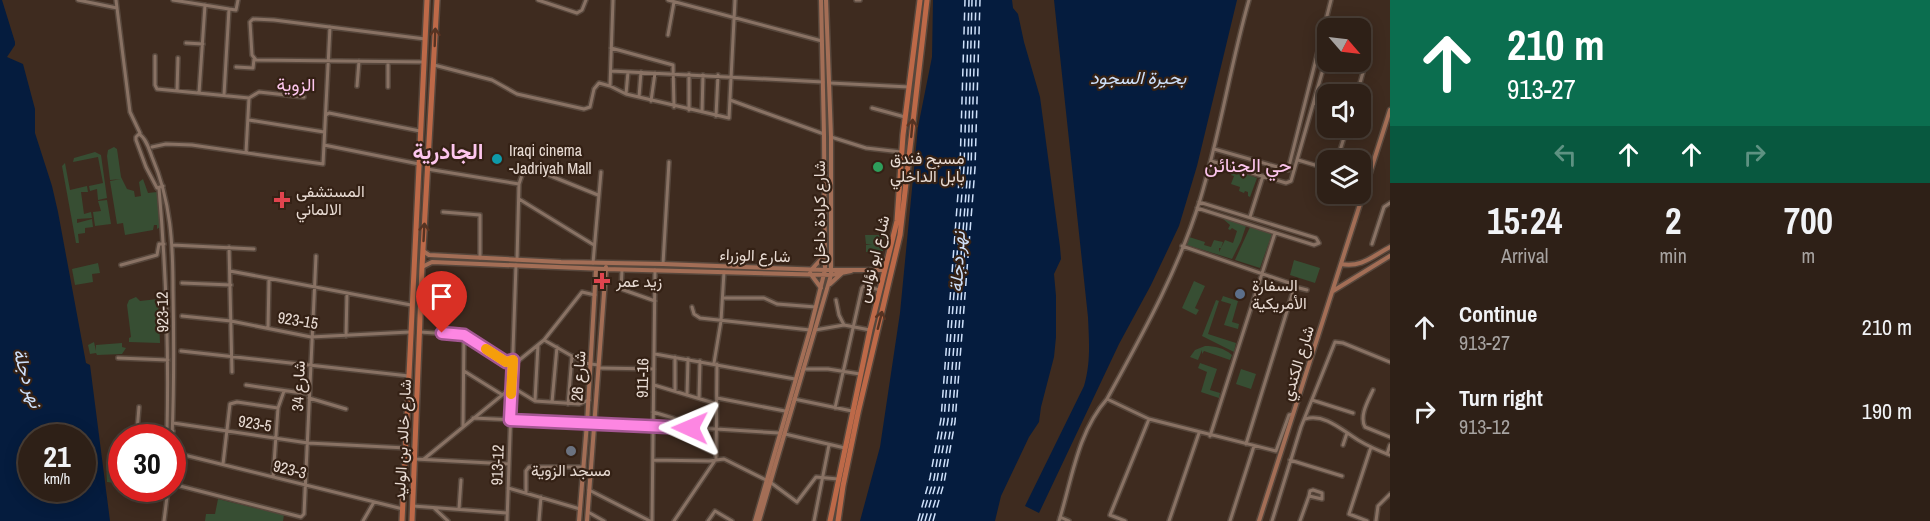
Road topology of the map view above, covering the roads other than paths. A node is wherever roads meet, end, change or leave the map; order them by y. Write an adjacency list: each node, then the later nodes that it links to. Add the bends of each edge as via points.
1 (78, 0): 20 (street)
2 (116, 0): 20 (street, 923-12)
3 (173, 0): 19 (street)
4 (238, 0): 21 (street, via 237,9)
5 (427, 0): 25 (main road, شارع خالد بن الوليد)
6 (436, 0): 37 (main road, شارع خالد بن الوليد, one-way to 6)
7 (538, 0): 8 (street, via 577,13)
8 (586, 0)
9 (613, 0): 29 (street)
10 (668, 0): 18 (street)
11 (735, 0): 22 (street)
12 (821, 0): 26 (street, شارع كرادة داخل)
13 (826, 0): 26 (street, شارع كرادة داخل)
14 (920, 0): 53 (main road, شارع ابو نؤاس)
15 (927, 0): 319 (main road, شارع ابو نؤاس, one-way to 15, via 858,413 902,224)
16 (1249, 0): 83 (street)
17 (1331, 0): 83 (street, via 1288,170)
18 (674, 1): 22 (street); 24 (street)
19 (206, 5): 21 (street); 28 (street)
20 (117, 8): 78 (street, 923-12, via 130,112)
21 (229, 9): 57 (street)
22 (734, 16): 26 (street); 48 (street)
23 (330, 27): 25 (street); 32 (street, via 251,20); 33 (street)
24 (668, 35)
25 (424, 39): 36 (main road, شارع خالد بن الوليد)
26 (823, 39): 49 (street, شارع كرادة داخل)
27 (186, 43): 28 (street)
28 (203, 44): 55 (street)
29 (611, 48): 39 (street); 44 (street, via 671,64)
30 (155, 56): 54 (street, via 155,88)
31 (178, 58): 54 (street)
32 (254, 58): 33 (street); 38 (street, via 253,68)
33 (328, 61): 34 (street); 72 (street)
34 (359, 61): 35 (street); 50 (street)
35 (388, 62): 36 (street); 52 (street)
36 (424, 62): 60 (main road, شارع خالد بن الوليد)
37 (434, 65): 51 (street, via 492,80 518,94 584,109 590,107 599,83); 62 (main road, شارع خالد بن الوليد)
38 (236, 67)
39 (611, 71): 40 (street); 51 (street)
40 (628, 72): 41 (street); 56 (street)
41 (641, 72): 43 (street); 61 (street)
42 (1323, 72): 65 (street)
43 (655, 73): 44 (street); 64 (street)
44 (674, 74): 45 (street); 67 (street)
45 (689, 74): 46 (street); 69 (street)
46 (703, 75): 47 (street); 71 (street)
47 (718, 75): 48 (street); 73 (street)
48 (731, 76): 49 (street); 63 (street)
49 (826, 82): 53 (street); 79 (street, شارع كرادة داخل); 80 (street, شارع كرادة داخل)
50 (357, 86)
51 (610, 86): 56 (street)
52 (388, 87)
53 (909, 87): 74 (main road, شارع ابو نؤاس)
54 (177, 91): 55 (street)
55 (199, 93): 57 (street)
56 (626, 94): 61 (street)
57 (224, 95): 59 (street)
58 (304, 97): 59 (street, via 266,92)
59 (249, 98): 75 (street)
60 (422, 98): 62 (main road); 76 (main road, شارع خالد بن الوليد)
61 (639, 98): 64 (street)
62 (432, 99): 91 (main road, شارع خالد بن الوليد)
63 (730, 100): 73 (street, via 729,118); 79 (street)
64 (651, 101): 67 (street)
65 (1314, 103): 66 (street); 86 (street)
66 (1317, 104)
67 (674, 107): 69 (street)
68 (872, 108): 74 (street)
69 (689, 110): 71 (street)
70 (1390, 110): 131 (street, شارع الكندي)
71 (702, 112): 73 (street)
72 (325, 116): 76 (street, via 329,113); 77 (street)
73 (716, 116)
74 (905, 117): 85 (main road, شارع ابو نؤاس)
75 (249, 120): 77 (street); 84 (street)
76 (420, 131): 89 (main road, شارع خالد بن الوليد)
77 (324, 132): 81 (street)
78 (140, 134): 95 (street, 923-12, via 150,150); 95 (street, 923-12, via 136,137 140,154 156,186)
79 (824, 134): 119 (street, شارع كرادة داخل)
80 (831, 137): 85 (street, via 866,148); 125 (street, شارع كرادة داخل)
81 (324, 145): 84 (street, via 322,164); 89 (street)
82 (152, 147): 84 (street, via 166,144)
83 (1214, 148): 87 (street)
84 (246, 152)
85 (902, 152): 141 (main road, شارع ابو نؤاس, via 899,210)
86 (1298, 160): 90 (street); 93 (street, via 1289,183)
87 (1211, 161): 93 (street); 98 (street)
88 (669, 162): 130 (street)
89 (419, 164): 151 (main road, شارع خالد بن الوليد)
90 (1317, 166)
91 (427, 169): 94 (street); 118 (main road, شارع خالد بن الوليد, one-way to 91)
92 (601, 172): 96 (street)
93 (1263, 176): 104 (street)
94 (519, 183): 96 (street, via 524,172 536,170); 97 (street)
95 (161, 187): 109 (street, 923-12); 111 (street, 923-12, via 169,208)
96 (598, 195): 112 (street)
97 (519, 199): 112 (street); 124 (street)
98 (1199, 202): 100 (street); 101 (street)
99 (1390, 202): 110 (street, via 1384,207)
100 (1197, 208): 103 (street); 114 (street)
101 (1223, 209): 103 (street); 104 (street)
102 (443, 212): 122 (street, via 480,215)
103 (1221, 216): 105 (street)
104 (1249, 217): 105 (street, via 1245,220); 106 (street)
105 (1247, 224): 107 (street)
106 (1277, 226): 107 (street, via 1273,228); 108 (street, via 1316,238)
107 (1275, 233): 108 (street, via 1314,245); 148 (street)
108 (1319, 243): 113 (street)
109 (164, 244): 132 (street, via 159,244 157,255); 192 (street, 923-12)
110 (1372, 244)
111 (172, 245): 116 (street); 241 (street, 923-12)
112 (594, 245): 126 (street)
113 (1325, 245)
114 (1182, 246): 148 (street); 222 (street, via 1156,309)
115 (1390, 247): 131 (street, via 1358,265)
116 (229, 248): 117 (street); 142 (street)
117 (254, 249)
118 (423, 251): 122 (street, شارع الوزراء, via 429,255); 135 (main road, شارع خالد بن الوليد)
119 (826, 254): 143 (street); 146 (street, شارع كرادة داخل)
120 (316, 256): 154 (street, شارع 34)
121 (1390, 256): 160 (street)
122 (480, 258): 123 (street, شارع الوزراء)
123 (488, 258): 124 (street, شارع الوزراء); 128 (street)
124 (517, 260): 134 (street, شارع الوزراء)
125 (831, 260): 144 (street); 147 (street, شارع كرادة داخل)
126 (593, 263): 127 (street, شارع الوزراء); 134 (street, شارع الوزراء)
127 (606, 263): 129 (street, شارع الوزراء); 137 (street, شارع 26)
128 (487, 264): 133 (street, شارع الوزراء); 135 (street, شارع الوزراء, via 432,262)
129 (634, 264): 130 (street, شارع الوزراء); 139 (street)
130 (663, 264): 143 (street, شارع الوزراء)
131 (1341, 264): 160 (street, شارع الكندي)
132 (121, 265)
133 (516, 265): 134 (street, شارع الوزراء); 193 (street, 913-12)
134 (561, 265): 136 (street, شارع الوزراء)
135 (422, 267): 152 (main road, شارع خالد بن الوليد)
136 (596, 269): 137 (street, شارع الوزراء); 162 (street, شارع 26)
137 (605, 269): 138 (street, شارع الوزراء); 200 (street, شارع 26)
138 (622, 270): 139 (street, شارع الوزراء); 165 (street, via 622,290)
139 (633, 270): 140 (street, شارع الوزراء)
140 (655, 270): 145 (street, شارع الوزراء); 165 (street, 911-16)
141 (885, 270): 144 (street, شارع الوزراء); 158 (main road, شارع ابو نؤاس)
142 (231, 271): 149 (street); 153 (street)
143 (810, 271): 145 (street, شارع الوزراء); 146 (street, شارع الوزراء); 157 (street)
144 (842, 271): 147 (street, شارع الوزراء); 155 (street)
145 (724, 272): 163 (street)
146 (825, 272): 147 (street, شارع الوزراء); 157 (street, شارع كرادة داخل)
147 (831, 272): 155 (street, شارع كرادة داخل)
148 (1263, 273): 156 (street); 254 (street)
149 (269, 278): 154 (street); 174 (street)
150 (182, 283): 153 (street)
151 (414, 284): 152 (main road); 166 (main road, شارع خالد بن الوليد)
152 (421, 284): 178 (main road, شارع خالد بن الوليد)
153 (231, 285): 170 (street)
154 (314, 287): 161 (street); 181 (street, شارع 34)
155 (828, 287): 175 (street, شارع كرادة داخل)
156 (1295, 287): 159 (street); 258 (street)
157 (821, 288): 168 (street, شارع كرادة داخل)
158 (880, 290): 173 (street, via 862,287); 176 (main road, شارع ابو نؤاس)
159 (1307, 290)
160 (1332, 291): 236 (street, شارع الكندي)
161 (348, 293): 166 (street); 180 (street)
162 (596, 295): 182 (street, via 582,292); 198 (street, شارع 26)
163 (723, 298): 168 (street, via 764,298 777,304); 171 (street)
164 (836, 300): 172 (street)
165 (655, 301): 186 (street, 911-16)
166 (413, 306): 177 (main road, شارع خالد بن الوليد)
167 (692, 307): 171 (street, via 700,318)
168 (816, 307): 175 (street, شارع كرادة داخل)
169 (182, 316): 170 (street, 923-15)
170 (231, 321): 174 (street, 923-15); 187 (street)
171 (721, 321): 175 (street); 196 (street)
172 (844, 325): 173 (street); 175 (street)
173 (853, 326): 176 (street); 204 (street)
174 (268, 328): 181 (street, 923-15)
175 (813, 330): 202 (street, شارع كرادة داخل); 208 (street, شارع كرادة داخل)
176 (870, 330): 206 (main road, شارع ابو نؤاس)
177 (411, 332): 180 (street, 923-15); 207 (main road, شارع خالد بن الوليد)
178 (420, 332): 179 (street); 270 (main road, شارع خالد بن الوليد)
179 (464, 335): 193 (street, via 506,362); 203 (street)
180 (346, 336): 181 (street, 923-15)
181 (311, 337): 197 (street, شارع 34)
182 (544, 340): 183 (street); 184 (street)
183 (538, 345): 199 (street); 224 (street)
184 (557, 347): 188 (street); 225 (street)
185 (181, 351): 187 (street)
186 (654, 354): 189 (street); 201 (street, 911-16)
187 (231, 356): 197 (street); 205 (street)
188 (572, 356): 198 (street); 226 (street)
189 (675, 357): 191 (street); 214 (street)
190 (118, 358): 192 (street)
191 (688, 359): 194 (street); 216 (street)
192 (168, 360): 244 (street, 923-12)
193 (513, 360): 199 (street, 913-12)
194 (700, 361): 196 (street); 218 (street)
195 (1390, 362): 223 (street, via 1335,342)
196 (715, 364): 208 (street); 219 (street)
197 (310, 365): 207 (street); 217 (street, شارع 34)
198 (591, 365): 200 (street); 220 (street, شارع 26)
199 (512, 366): 211 (street, 913-12)
200 (599, 367): 201 (street); 245 (street, شارع 26)
201 (654, 369): 210 (street, 911-16)
202 (803, 369): 204 (street); 221 (street, شارع كرادة داخل)
203 (464, 371): 215 (street); 246 (street)
204 (843, 371): 206 (street); 230 (street)
205 (232, 372)
206 (860, 374): 233 (main road, شارع ابو نؤاس)
207 (409, 376): 264 (main road, شارع خالد بن الوليد)
208 (795, 379): 232 (street, شارع كرادة داخل)
209 (246, 385): 213 (street)
210 (654, 385): 214 (street); 234 (street, 911-16)
211 (512, 387): 215 (street); 224 (street); 239 (street, 913-12)
212 (1373, 390): 255 (street, via 1362,423)
213 (284, 391): 217 (street); 229 (street)
214 (675, 391): 216 (street)
215 (501, 394): 237 (street)
216 (687, 395): 218 (street)
217 (309, 396): 231 (street); 257 (street, شارع 34)
218 (699, 398): 227 (street)
219 (717, 398): 227 (street); 232 (street)
220 (589, 399): 226 (street); 242 (street, شارع 26)
221 (794, 399): 230 (street); 253 (street, شارع كرادة داخل)
222 (1107, 399): 238 (street); 302 (street, via 1096,411 1077,453)
223 (1312, 400): 235 (street); 240 (street)
224 (535, 401): 225 (street)
225 (552, 403): 226 (street)
226 (568, 404)
227 (717, 404): 249 (street)
228 (139, 407): 243 (street)
229 (278, 408): 250 (street, via 230,404); 256 (street)
230 (835, 408): 233 (street)
231 (346, 409)
232 (785, 411): 253 (street, شارع كرادة داخل)
233 (852, 411): 265 (main road, شارع ابو نؤاس)
234 (654, 412): 247 (street, 911-16); 248 (street)
235 (1353, 413)
236 (1294, 414): 262 (street, via 1289,415 1276,451); 324 (street, شارع الكندي)
237 (473, 418): 239 (street); 246 (street)
238 (1149, 419): 251 (street); 321 (street, via 1110,515)
239 (510, 420): 242 (street); 275 (street, 913-12)
240 (1303, 420): 252 (street, via 1324,420); 274 (street)
241 (173, 423): 250 (street, 923-5)
242 (587, 423): 245 (street); 268 (street, شارع 26)
243 (138, 424)
244 (166, 424)
245 (595, 424): 247 (street); 269 (street, شارع 26)
246 (463, 427): 271 (street)
247 (653, 427): 248 (street); 273 (street, 911-16)
248 (690, 428): 249 (street)
249 (716, 429): 253 (street); 272 (street)
250 (227, 430): 256 (street, 923-5); 276 (street)
251 (1199, 433): 254 (street); 322 (street)
252 (1347, 433): 260 (street); 263 (street)
253 (782, 434): 259 (street); 283 (street, شارع كرادة داخل)
254 (1210, 436): 258 (street)
255 (1390, 437)
256 (275, 438): 257 (street, 923-5); 279 (street)
257 (308, 443): 264 (street, 923-5); 284 (street, شارع 34)
258 (1246, 444): 262 (street)
259 (830, 445): 265 (street); 280 (street)
260 (1343, 445)
261 (1390, 445): 266 (street)
262 (1254, 446): 323 (street)
263 (1371, 447): 266 (street); 327 (street, via 1349,514)
264 (406, 448): 297 (main road, شارع خالد بن الوليد)
265 (844, 448): 281 (main road, شارع ابو نؤاس)
266 (1388, 454)
267 (186, 456): 276 (street, 923-3)
268 (585, 456): 269 (street); 277 (street, شارع 26)
269 (592, 456): 287 (street, شارع 26)
270 (414, 459): 271 (street); 294 (main road, شارع خالد بن الوليد)
271 (424, 459): 275 (street)
272 (716, 459): 273 (street); 283 (street, via 724,459); 313 (street)
273 (653, 460): 312 (street, 911-16)
274 (1290, 460): 278 (street); 325 (street)
275 (509, 464): 286 (street, 913-12)
276 (223, 465): 279 (street, 923-3)
277 (584, 467): 288 (street, via 529,467 525,471); 296 (street, شارع 26)
278 (1342, 476)
279 (273, 477): 284 (street, 923-3)
280 (823, 477): 281 (street); 283 (street, via 816,477 797,502); 317 (street)
281 (838, 479): 318 (main road, شارع ابو نؤاس)
282 (461, 480): 298 (street)
283 (768, 481): 316 (street, شارع كرادة داخل)
284 (306, 485): 285 (street, شارع 34, via 303,516); 293 (street, 923-3)
285 (186, 487)
286 (508, 488): 288 (street); 300 (street, 913-12)
287 (589, 490): 299 (street, شارع 26); 312 (street)
288 (526, 493): 291 (street)
289 (1390, 494): 328 (street, via 1378,506)
290 (1309, 496): 290 (street, via 1313,490 1323,494 1319,500); 326 (street)
291 (541, 497): 296 (street); 308 (street)
292 (166, 502): 303 (street)
293 (374, 502): 297 (street, 923-3); 304 (street)
294 (412, 506): 295 (street); 306 (main road, شارع خالد بن الوليد)
295 (434, 507): 298 (street); 301 (street)
296 (580, 508): 309 (street, شارع 26)
297 (403, 509): 305 (main road, شارع خالد بن الوليد)
298 (459, 509): 300 (street)
299 (588, 512): 310 (street, شارع 26); 311 (street)
300 (507, 513): 307 (street, 913-12)
301 (447, 520)
302 (1058, 520): 320 (street)
303 (164, 521)
304 (363, 521)
305 (402, 521)
306 (412, 521)
307 (507, 521)
308 (539, 521)
309 (579, 521)
310 (586, 521)
311 (604, 521)
312 (651, 521)
313 (674, 521)
314 (708, 521): 315 (street, via 715,511)
315 (732, 521)
316 (757, 521)
317 (814, 521)
318 (830, 521)
319 (838, 521)
320 (1069, 521)
321 (1125, 521)
322 (1169, 521)
323 (1230, 521)
324 (1259, 521)
325 (1272, 521)
326 (1300, 521)
327 (1367, 521)
328 (1376, 521)

